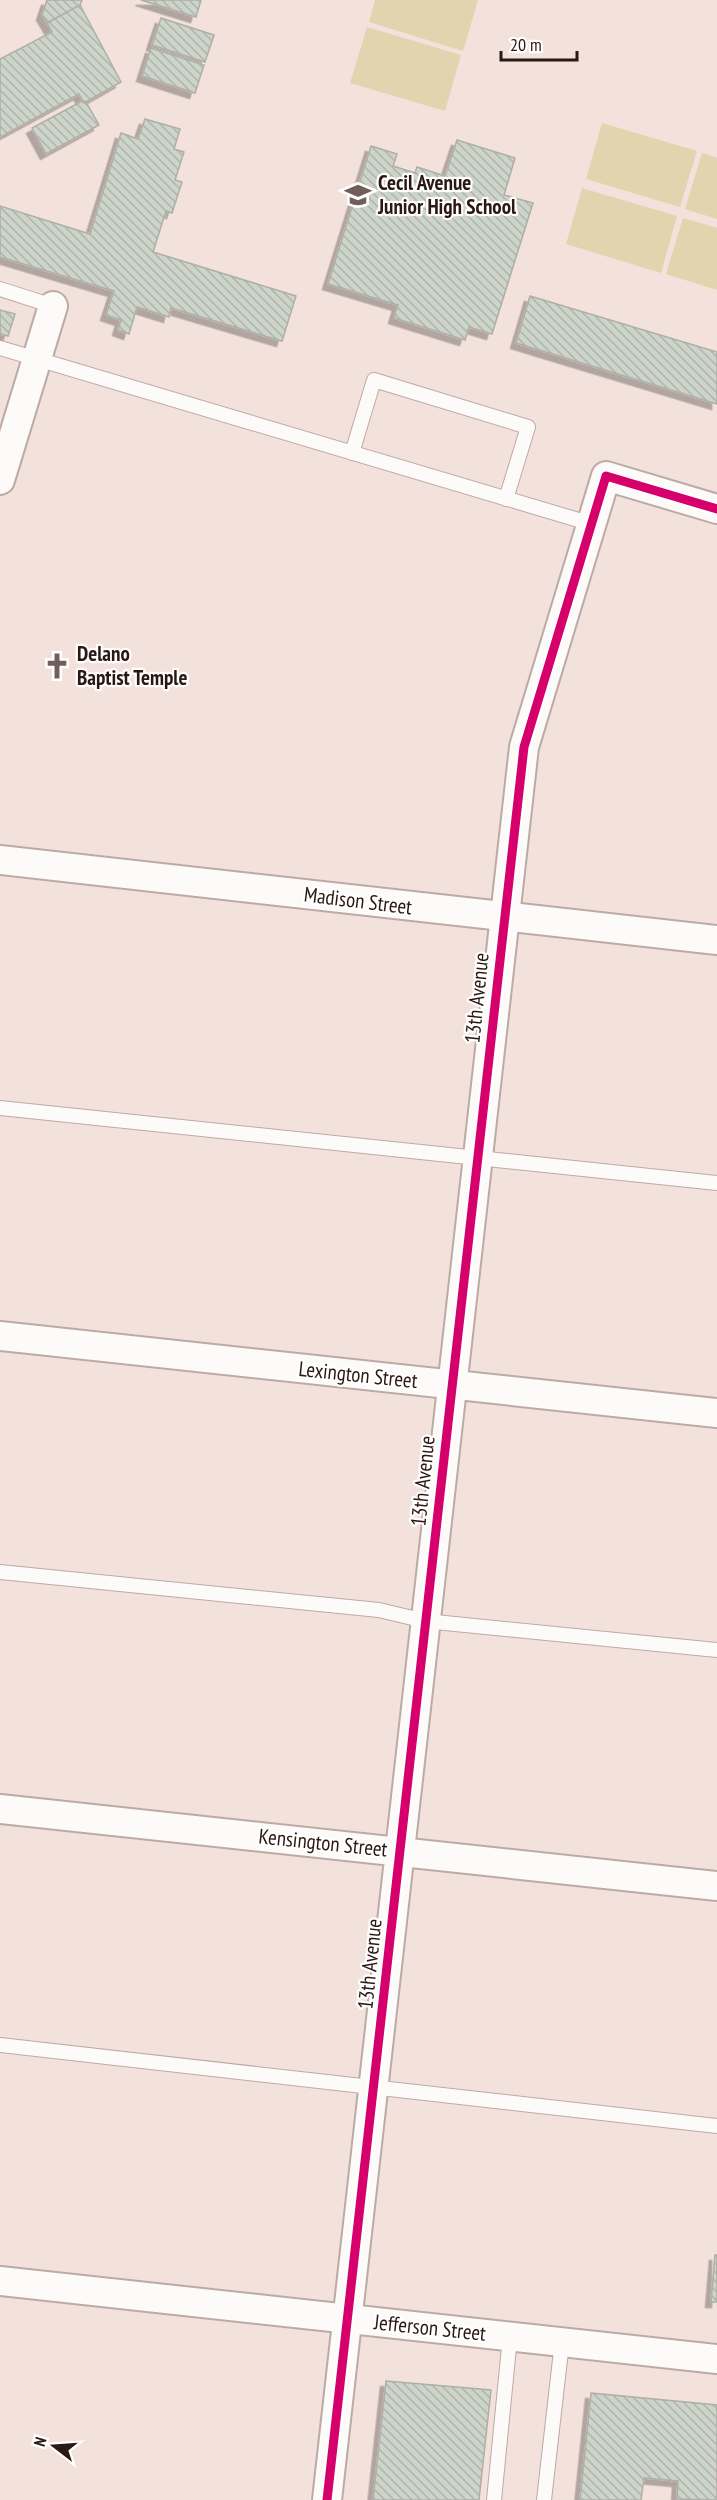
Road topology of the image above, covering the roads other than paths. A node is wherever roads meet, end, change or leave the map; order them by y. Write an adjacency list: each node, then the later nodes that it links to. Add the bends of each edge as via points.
1 (0, 289): 2 (lane)
2 (53, 306): 4 (street)
3 (5, 350): 4 (lane)
4 (37, 360): 5 (street); 6 (lane)
5 (7, 429): 7 (street)
6 (352, 453): 8 (lane); 8 (lane, via 374,380 528,427)
7 (0, 480)
8 (506, 499): 10 (lane)
9 (717, 509): 10 (street, 13th Avenue, via 606,476)
10 (592, 524): 12 (street, 13th Avenue, via 524,747)
11 (0, 860): 12 (street, Madison Street)
12 (504, 918): 13 (street, Madison Street); 15 (street, 13th Avenue)
13 (717, 940)
14 (0, 1108): 15 (lane)
15 (477, 1159): 16 (lane); 18 (street, 13th Avenue)
16 (717, 1183)
17 (0, 1336): 18 (street, Lexington Street)
18 (451, 1385): 19 (street, Lexington Street); 21 (street, 13th Avenue)
19 (717, 1413)
20 (0, 1572): 21 (lane, via 379,1610)
21 (425, 1621): 22 (lane); 24 (street, 13th Avenue)
22 (717, 1650)
23 (0, 1809): 24 (street, Kensington Street)
24 (400, 1851): 25 (street, Kensington Street); 27 (street, 13th Avenue)
25 (717, 1886)
26 (0, 2045): 27 (lane)
27 (374, 2087): 28 (lane); 30 (street, 13th Avenue)
28 (717, 2126)
29 (0, 2281): 30 (street, Jefferson Street)
30 (348, 2319): 31 (street, Jefferson Street); 34 (street, 13th Avenue)
31 (510, 2337): 32 (street, Jefferson Street); 35 (lane)
32 (562, 2342): 33 (street, Jefferson Street); 36 (lane)
33 (717, 2359)
34 (327, 2500)
35 (494, 2500)
36 (544, 2500)

